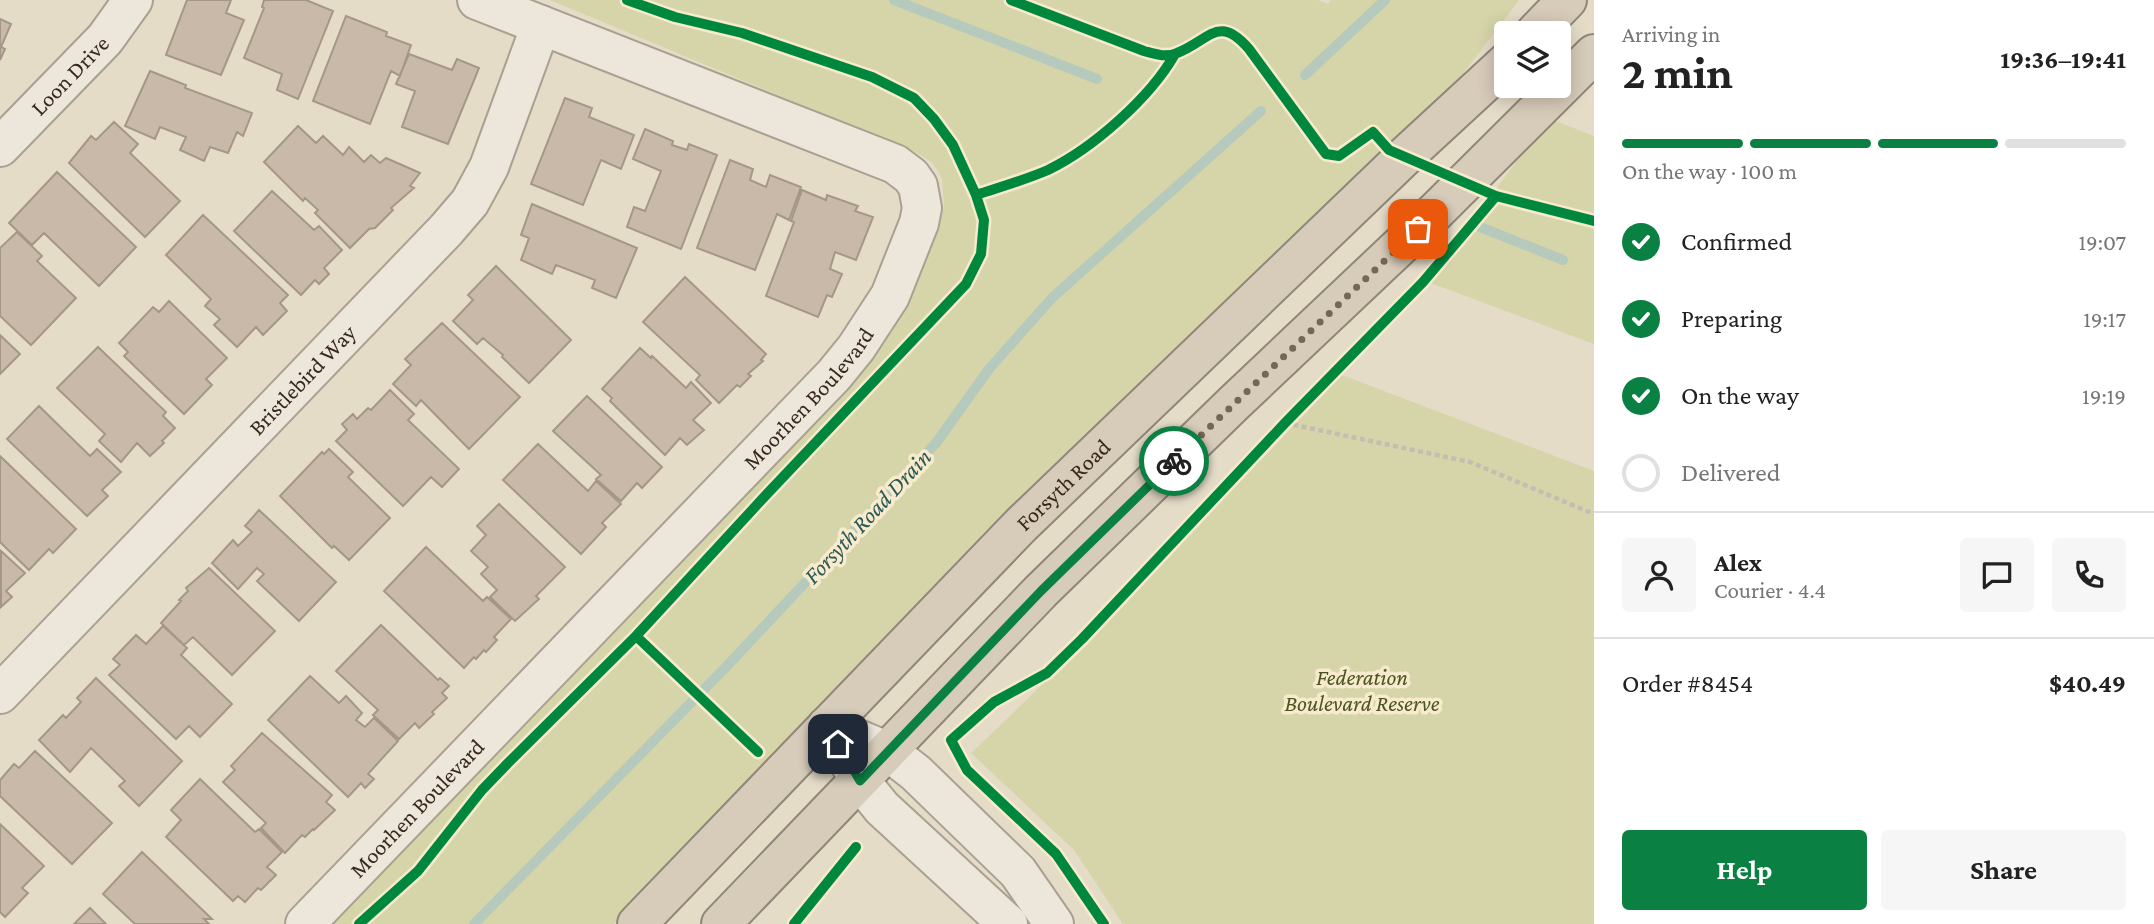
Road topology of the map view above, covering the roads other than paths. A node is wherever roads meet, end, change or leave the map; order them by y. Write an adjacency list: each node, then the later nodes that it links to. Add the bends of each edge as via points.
1 (132, 0): 7 (street, Loon Drive, via 105,39)
2 (477, 0): 3 (street, Moorhen Boulevard)
3 (541, 25): 8 (street, Bristlebird Way, via 489,167 470,202); 13 (street, Moorhen Boulevard, via 895,164 918,186 919,223 890,296 834,375)
4 (1571, 49): 6 (highway)
5 (1494, 74): 9 (highway, Forsyth Road, via 1021,525)
6 (1586, 74): 10 (highway, via 1234,402 1051,582)
7 (0, 147)
8 (0, 694)
9 (827, 726): 10 (street); 11 (street); 14 (highway, Forsyth Road)
10 (889, 752): 11 (highway); 16 (street, via 1018,872)
11 (860, 781): 12 (highway); 15 (street, via 882,808)
12 (737, 916)
13 (304, 924)
14 (637, 924)
15 (1008, 924)
16 (1054, 924)

